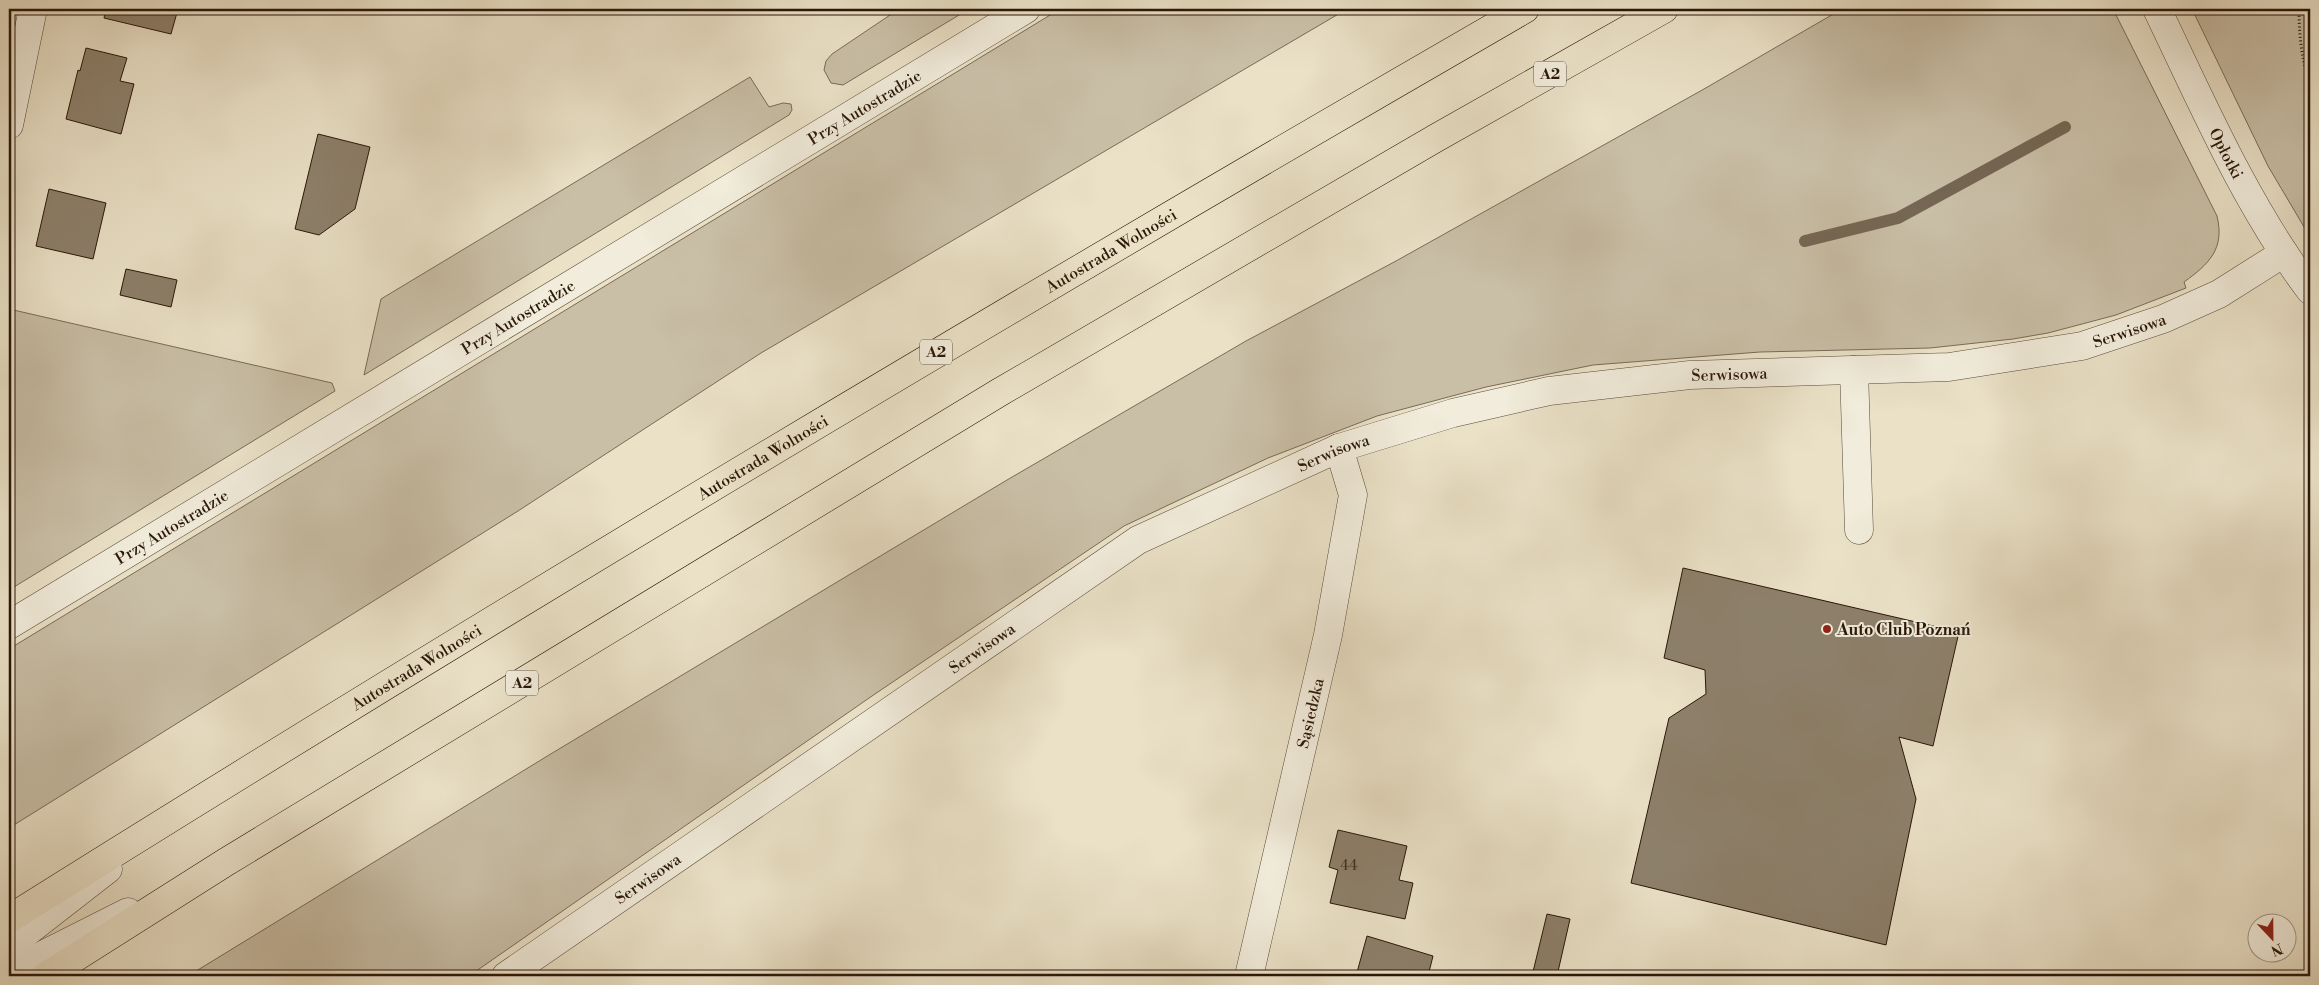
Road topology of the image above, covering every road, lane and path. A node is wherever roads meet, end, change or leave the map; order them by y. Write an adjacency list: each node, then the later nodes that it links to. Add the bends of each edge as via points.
1 (34, 9): 8 (street)
2 (1026, 9): 14 (street, Przy Autostradzie)
3 (1524, 9): 15 (highway, Autostrada Wolności / A2, via 849,403)
4 (1664, 9): 16 (highway, A2, via 1000,392)
5 (2157, 9): 9 (street, Opłotki, via 2226,153)
6 (2299, 9): 7 (path, via 2299,27)
7 (2310, 81)
8 (9, 125)
9 (2284, 253): 10 (street, Opłotki); 11 (street, Serwisowa, via 2219,294 2164,319 2082,346 1949,367)
10 (2310, 290)
11 (1854, 370): 12 (street, Serwisowa, via 1690,375 1549,391 1453,413); 13 (street)
12 (1339, 448): 21 (street, Serwisowa, via 1138,540); 22 (street, Sąsiedzka, via 1353,495 1328,635)
13 (1859, 530)
14 (9, 626)
15 (188, 807): 17 (highway, Autostrada Wolności / A2); 18 (street)
16 (226, 862): 19 (street); 20 (highway, A2)
17 (9, 919)
18 (9, 946)
19 (9, 972)
20 (46, 976)
21 (506, 976)
22 (1249, 976)

